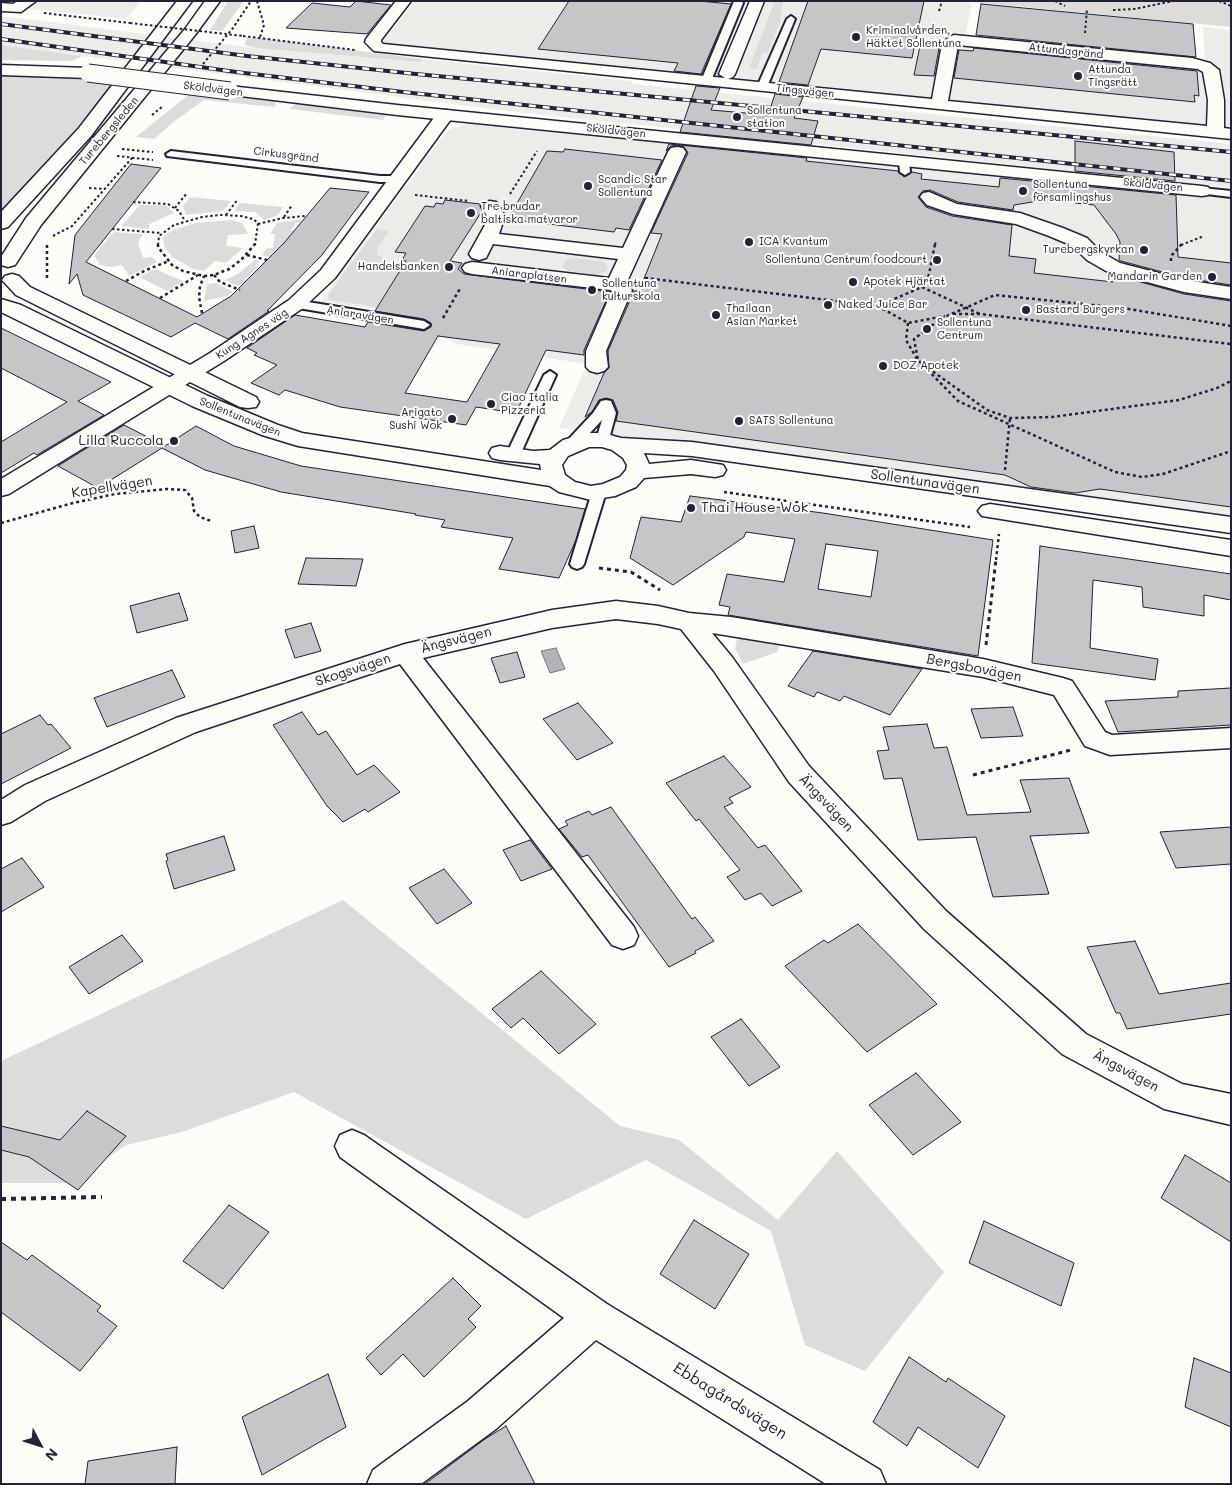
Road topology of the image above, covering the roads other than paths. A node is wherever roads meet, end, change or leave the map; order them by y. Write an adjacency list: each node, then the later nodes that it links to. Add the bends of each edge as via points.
1 (30, 1): 7 (street)
2 (185, 1): 23 (street, Turebergsleden, via 85,132)
3 (212, 1): 26 (street, Turebergsleden, via 184,40 33,222)
4 (404, 1): 11 (street, Tingsvägen, via 374,39 380,48)
5 (738, 1): 11 (lane)
6 (756, 1): 10 (street)
7 (9, 8)
8 (791, 19): 12 (lane)
9 (1, 70): 14 (street, Sköldvägen, bridge, via 88,73)
10 (727, 74)
11 (706, 81): 12 (street, Tingsvägen)
12 (762, 87): 13 (street, Tingsvägen)
13 (938, 104): 15 (street, Tingsvägen); 15 (street, Attundagränd, via 950,44 954,40 1160,60 1211,70)
14 (445, 114): 18 (street, Kung Agnes väg); 19 (street, Sköldvägen, via 905,166)
15 (1223, 133)
16 (677, 152): 25 (street)
17 (171, 154): 18 (lane, Cirkusgränd)
18 (398, 179): 30 (street, Kung Agnes väg, via 328,274)
19 (1202, 191): 20 (lane, Sköldvägen)
20 (1231, 194)
21 (929, 197): 29 (street, via 953,209 1026,220 1080,242 1094,256 1113,267 1173,283)
22 (493, 211): 24 (street, via 494,225)
23 (1, 223)
24 (487, 238): 25 (street); 28 (street, Aniaraplatsen, via 469,272)
25 (630, 255): 28 (street)
26 (6, 272): 34 (street, Sollentunavägen, via 23,292)
27 (645, 278): 28 (street, Aniaraplatsen)
28 (619, 280): 33 (street, via 622,290 596,351)
29 (1231, 293)
30 (296, 304): 32 (lane, Aniaravägen); 34 (street, Kung Agnes väg)
31 (1, 305): 36 (street, Sollentunavägen, via 14,308)
32 (424, 325)
33 (597, 367)
34 (189, 374): 36 (street, Kung Agnes väg); 39 (street, Sollentunavägen, via 274,414 309,425)
35 (550, 374): 39 (lane)
36 (168, 385): 41 (street, Sollentunavägen, via 200,402 298,439); 42 (street, Kung Agnes väg)
37 (611, 443): 38 (street, via 588,440); 38 (lane, via 610,413 606,404); 40 (street, via 633,454); 44 (street, Sollentunavägen, via 692,450)
38 (563, 451): 39 (street, Sollentunavägen, via 533,458); 41 (street, via 551,465)
39 (513, 454)
40 (637, 472): 43 (street, via 628,482); 45 (street, Sollentunavägen, via 691,467)
41 (557, 480): 43 (street, via 577,491)
42 (1, 489)
43 (599, 492): 46 (lane)
44 (1231, 525)
45 (1231, 548)
46 (577, 564)
47 (689, 622): 48 (street, Ängsvägen, via 616,610 552,619); 49 (street, Bergsbovägen, via 983,668 1063,688 1095,739 1110,745); 52 (street, Ängsvägen, via 799,774 935,920 1074,1044 1176,1098)
48 (405, 653): 50 (street, Skogsvägen, via 186,725 36,793); 51 (street, Skogsvägen)
49 (1231, 738)
50 (1, 814)
51 (623, 936)
52 (1231, 1110)
53 (352, 1146): 54 (street, Ebbagårdsvägen)
54 (594, 1317): 55 (street, via 482,1414); 56 (street, Ebbagårdsvägen)
55 (387, 1484)
56 (866, 1484)

